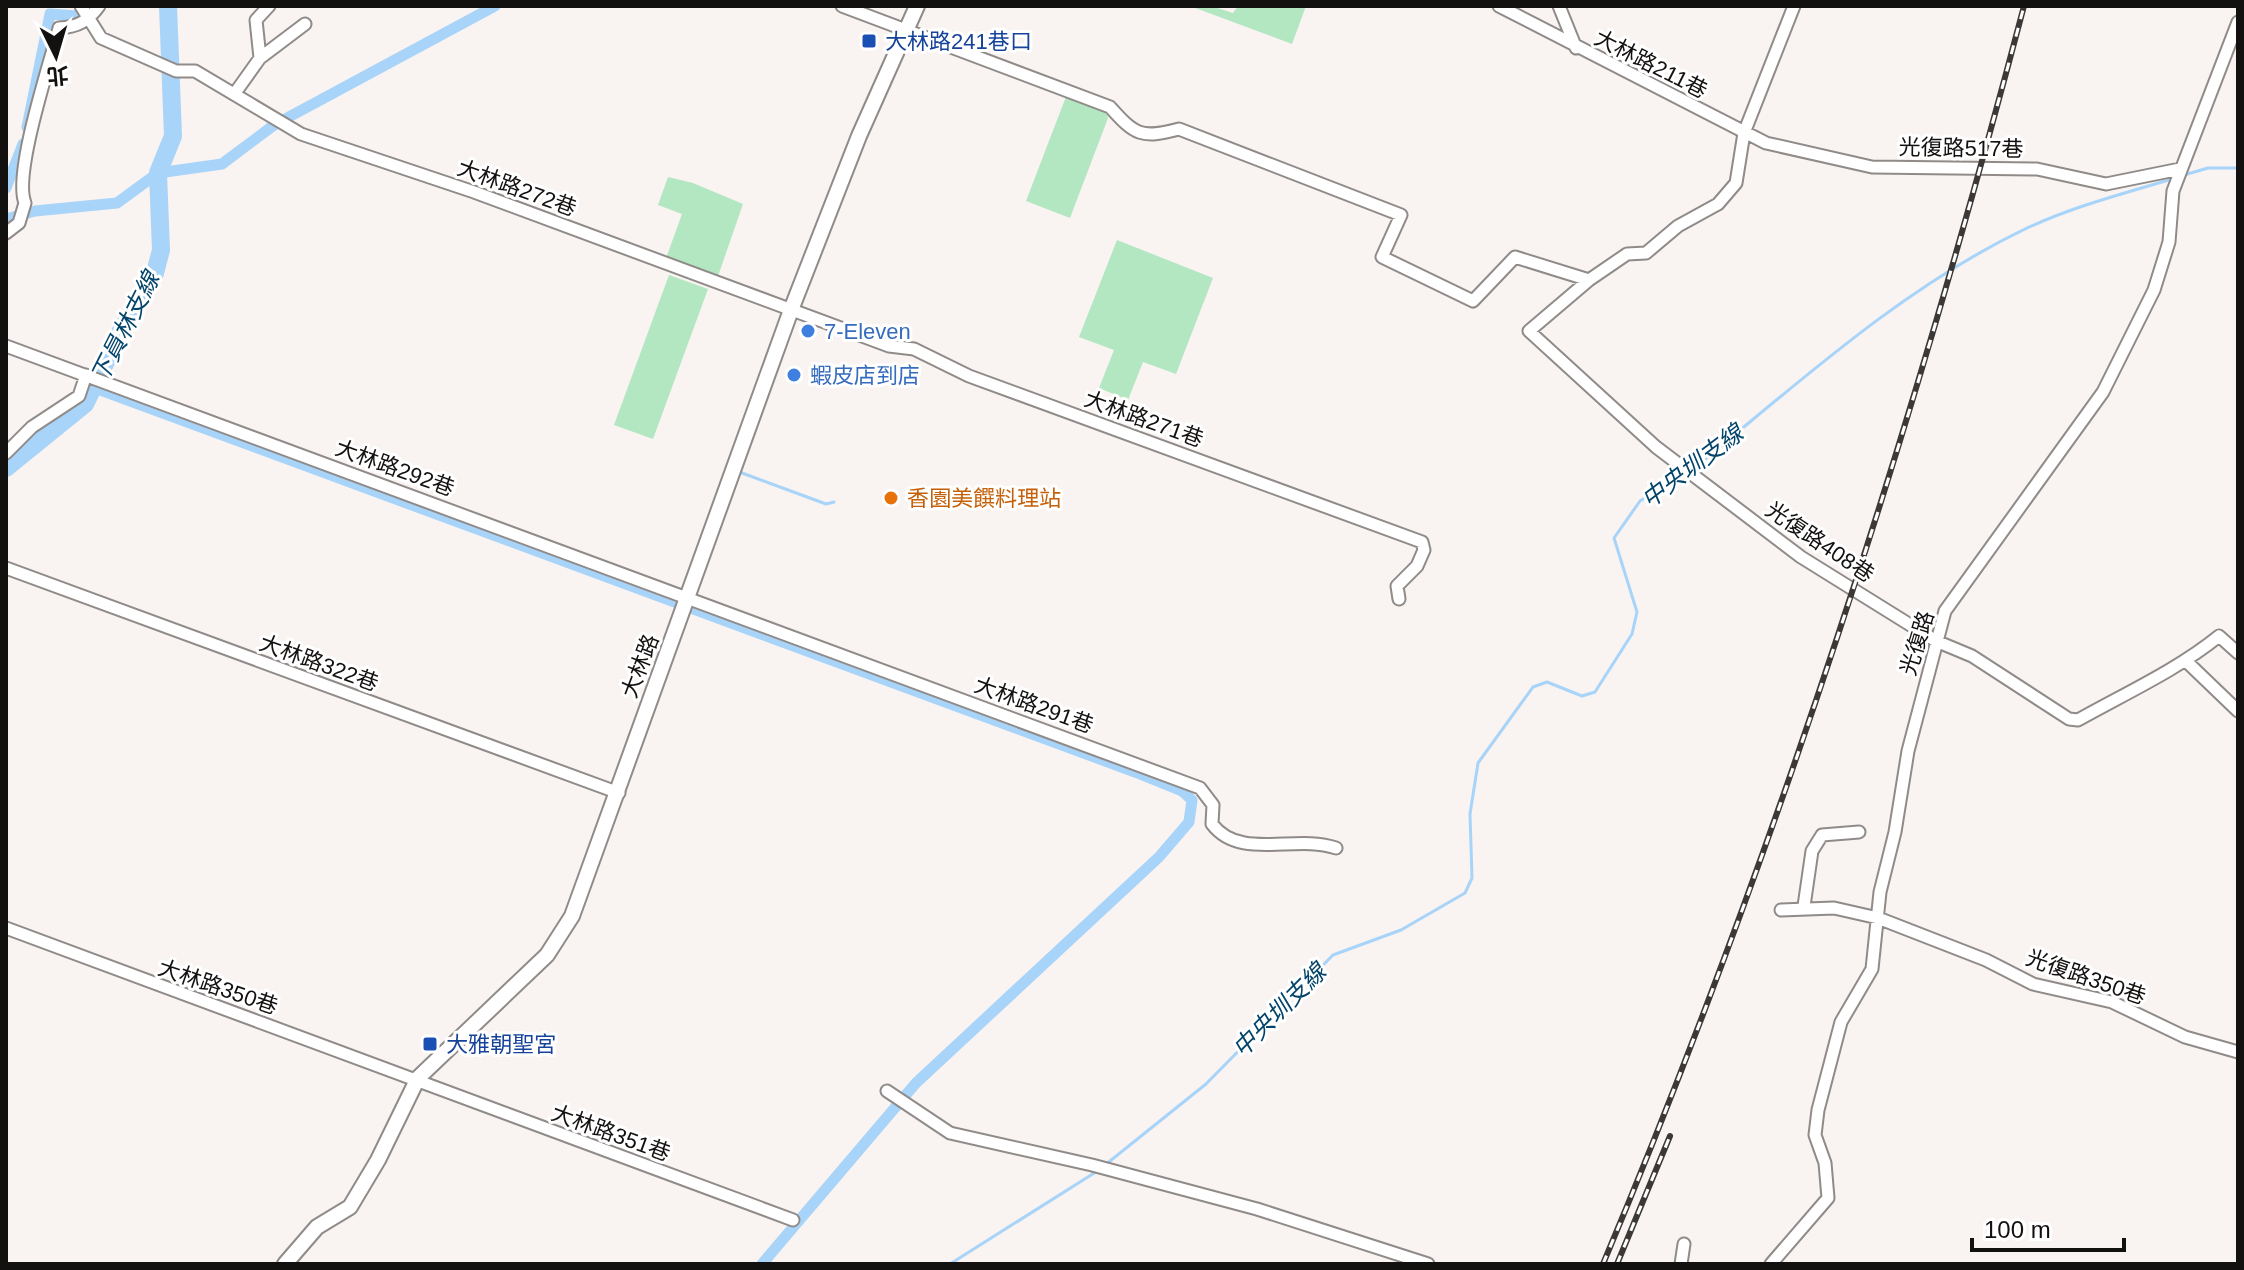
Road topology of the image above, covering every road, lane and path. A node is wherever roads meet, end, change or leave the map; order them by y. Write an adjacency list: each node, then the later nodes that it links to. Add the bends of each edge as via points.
1 (81, 6): 9 (street, 大林路272巷)
2 (99, 6): 9 (street)
3 (269, 6): 14 (street, via 256,20)
4 (842, 6): 12 (street)
5 (917, 6): 12 (street, 大林路)
6 (1499, 6): 13 (street, 大林路211巷)
7 (1559, 6): 13 (street)
8 (1794, 6): 16 (street)
9 (89, 19): 15 (street, 大林路272巷, via 101,38 176,71 195,71); 18 (street, via 59,28 32,129 20,192 25,203 19,223)
10 (2238, 22): 17 (street, 光復路)
11 (305, 24): 14 (street)
12 (908, 31): 19 (street, via 1110,107 1140,134 1179,129 1401,215 1382,257 1473,301 1515,257); 20 (street, 大林路, via 859,136)
13 (1576, 48): 16 (street, 大林路211巷)
14 (260, 58): 15 (street)
15 (235, 93): 20 (street, 大林路272巷, via 301,134)
16 (1744, 133): 17 (street, 光復路517巷, via 1766,143 1872,167 2037,169 2106,184); 19 (street, via 1736,183 1718,204 1678,226 1646,253 1627,254)
17 (2180, 169): 27 (street, 光復路, via 2169,242 2154,290 2103,392 1945,611)
18 (6, 233)
19 (1589, 280): 27 (street, 光復路408巷, via 1529,331 1686,470 1801,557)
20 (791, 310): 25 (street, 大林路); 26 (street, 大林路271巷, via 889,346 914,349 969,376 1422,542 1417,566 1397,586)
21 (6, 346): 22 (street, 大林路292巷)
22 (86, 375): 23 (street, via 79,396 32,427); 25 (street, 大林路292巷)
23 (6, 453)
24 (6, 568): 31 (street, 大林路322巷)
25 (690, 599): 31 (street, 大林路); 33 (street, 大林路291巷, via 1200,788 1213,805 1212,824 1222,838 1240,845 1317,841)
26 (1399, 599)
27 (1936, 641): 29 (street, 光復路408巷, via 1972,656 2078,720); 36 (street, 光復路, via 1908,751)
28 (2238, 653): 29 (street, 光復路408巷, via 2219,636)
29 (2187, 662): 30 (street)
30 (2238, 711)
31 (619, 793): 39 (street, 大林路, via 572,916 551,949)
32 (1859, 832): 34 (street, via 1822,835 1812,851)
33 (1336, 848)
34 (1804, 906): 35 (street, 光復路350巷); 36 (street, 光復路350巷)
35 (1781, 910)
36 (1878, 918): 38 (street, 光復路350巷, via 2033,984 2112,1002 2185,1037); 46 (street, 光復路, via 1872,969 1841,1022 1818,1110 1815,1135 1825,1163 1828,1198)
37 (6, 928): 39 (street, 大林路350巷)
38 (2238, 1052)
39 (418, 1078): 41 (street, 大林路351巷, via 466,1101); 43 (street, 大林路, via 350,1207 317,1227)
40 (887, 1092): 44 (street, via 950,1133 1257,1209)
41 (793, 1220)
42 (1684, 1244): 45 (street)
43 (285, 1264)
44 (1428, 1264)
45 (1681, 1264)
46 (1771, 1264)

